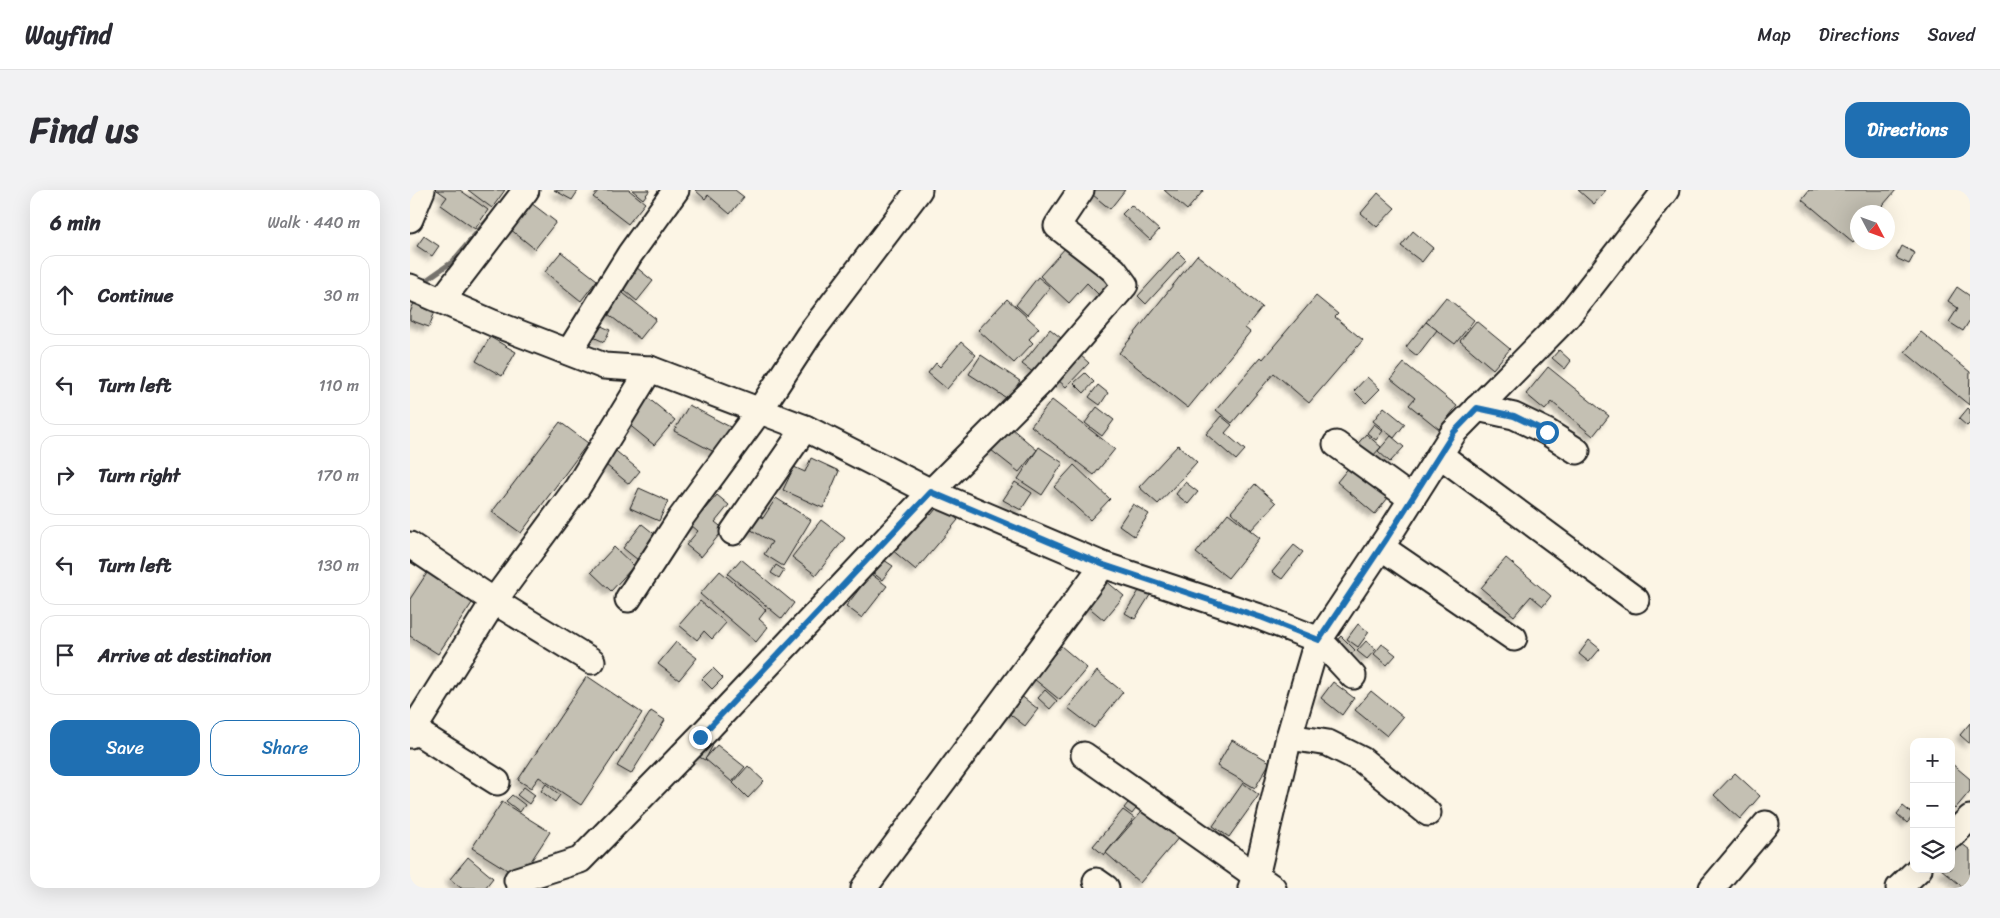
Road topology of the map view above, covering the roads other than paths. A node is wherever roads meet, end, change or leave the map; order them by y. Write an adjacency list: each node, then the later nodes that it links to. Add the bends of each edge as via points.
1 (422, 190): 7 (street)
2 (526, 190): 9 (street)
3 (676, 190): 10 (street, via 630,254)
4 (919, 190): 13 (street, via 809,334)
5 (1081, 190): 18 (street, via 1057,226 1114,270 1125,285 1040,383)
6 (1666, 190): 12 (street, via 1567,317)
7 (410, 219)
8 (410, 288): 9 (street)
9 (442, 300): 10 (street)
10 (570, 352): 11 (street, via 604,366)
11 (650, 370): 13 (street); 26 (street, via 577,488)
12 (1477, 408): 16 (street, via 1514,416); 17 (street, via 1454,432)
13 (760, 410): 14 (street); 24 (street, via 680,519)
14 (806, 428): 18 (street); 20 (street)
15 (1336, 444): 19 (street)
16 (1577, 451)
17 (1440, 454): 19 (street); 25 (street)
18 (931, 492): 23 (street); 40 (street, via 580,860)
19 (1412, 499): 22 (street)
20 (733, 532)
21 (410, 545): 26 (street)
22 (1381, 547): 27 (street); 28 (street)
23 (1104, 565): 28 (street, via 1263,618); 42 (street)
24 (628, 599)
25 (1636, 600)
26 (494, 601): 29 (street); 31 (street)
27 (1514, 638)
28 (1317, 644): 30 (street, via 1326,648); 32 (street)
29 (592, 661)
30 (1354, 676)
31 (412, 732): 34 (street)
32 (1288, 737): 35 (street, via 1328,744 1362,760); 41 (street)
33 (1084, 755): 41 (street)
34 (497, 782)
35 (1428, 813)
36 (1970, 818): 38 (street)
37 (1766, 824): 43 (street)
38 (1955, 832)
39 (1914, 873): 44 (street)
40 (517, 880)
41 (1259, 884)
42 (864, 888)
43 (1712, 888)
44 (1899, 888)

